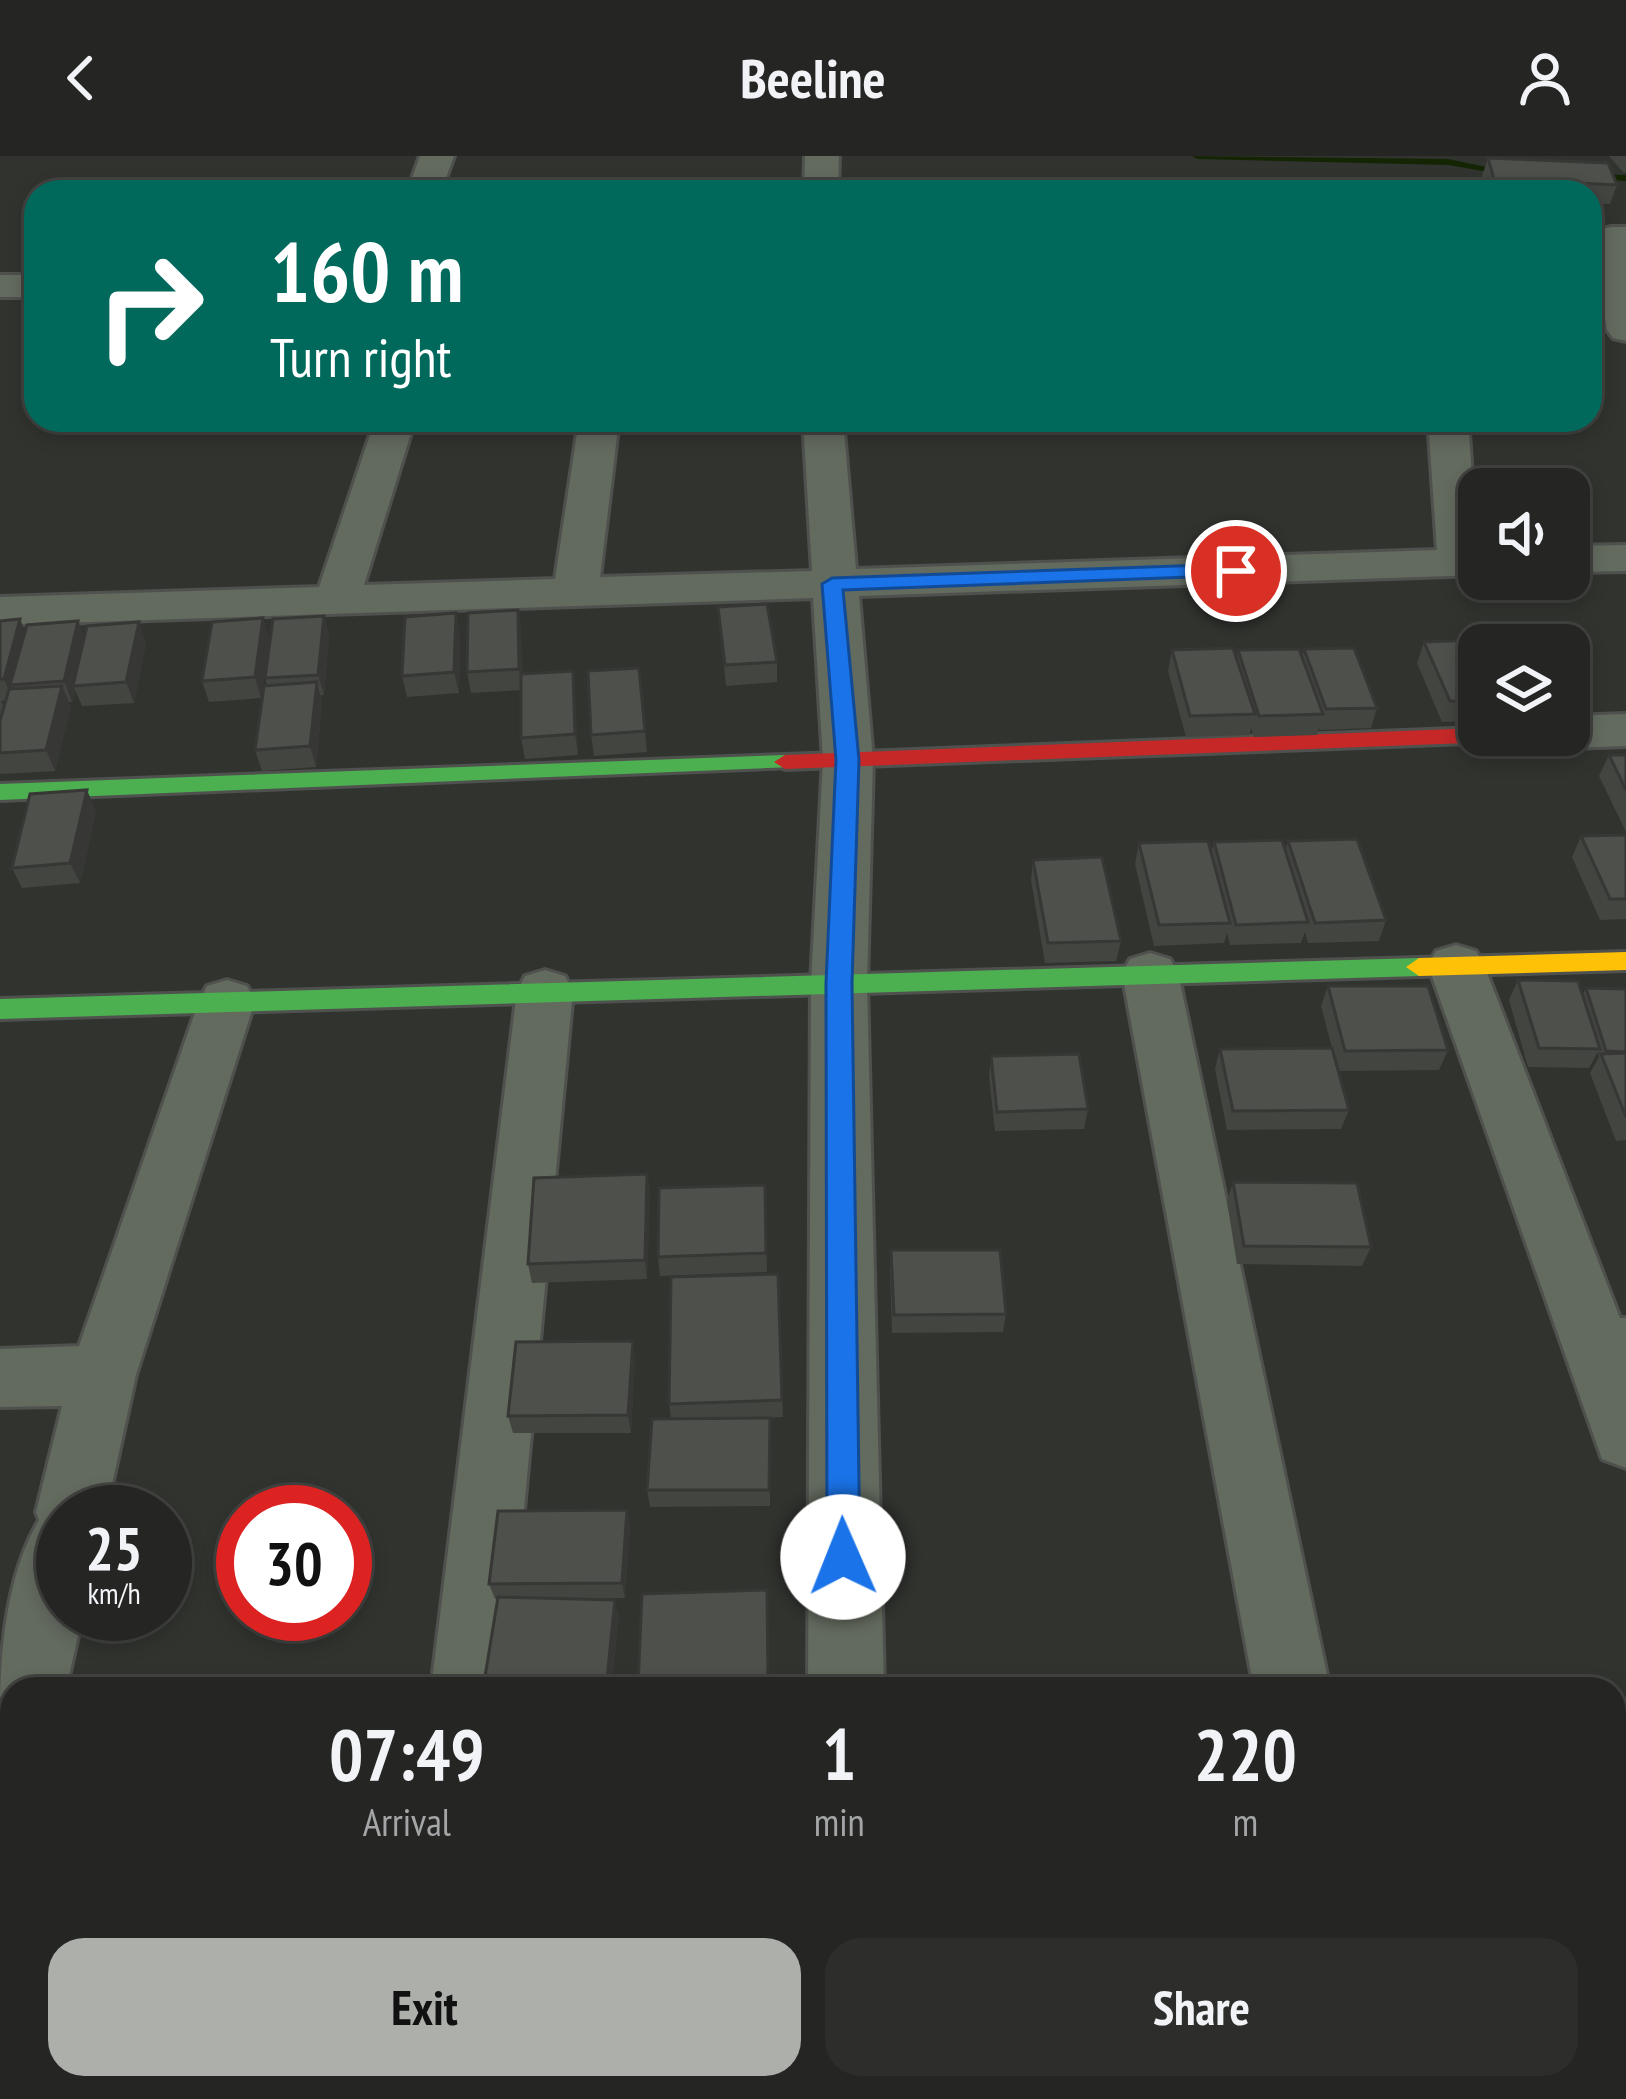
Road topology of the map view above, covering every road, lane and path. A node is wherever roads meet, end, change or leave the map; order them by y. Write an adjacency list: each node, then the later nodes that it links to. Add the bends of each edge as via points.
1 (1609, 238): 2 (street)
2 (1626, 330)
3 (391, 432): 13 (street)
4 (597, 432): 12 (street)
5 (824, 432): 11 (street)
6 (1450, 432): 7 (street)
7 (1458, 485)
8 (1626, 558): 9 (street)
9 (1590, 559)
10 (1458, 563): 11 (street)
11 (832, 584): 12 (street); 18 (street)
12 (576, 592): 13 (street)
13 (337, 600): 14 (street)
14 (0, 611)
15 (1626, 730): 16 (street)
16 (1590, 731)
17 (1458, 736): 18 (street)
18 (848, 760): 19 (street); 23 (street)
19 (0, 792)
20 (1626, 961): 21 (street)
21 (1456, 965): 22 (street); 27 (street)
22 (1150, 974): 23 (street); 36 (street)
23 (839, 983): 24 (street); 35 (street)
24 (545, 991): 25 (street); 34 (street)
25 (227, 1001): 26 (street); 28 (street)
26 (0, 1009)
27 (1612, 1346): 30 (street)
28 (103, 1375): 29 (street); 31 (street)
29 (0, 1378)
30 (1626, 1437)
31 (77, 1485)
32 (40, 1641): 33 (street)
33 (31, 1677)
34 (471, 1677)
35 (846, 1677)
36 (1290, 1677)

